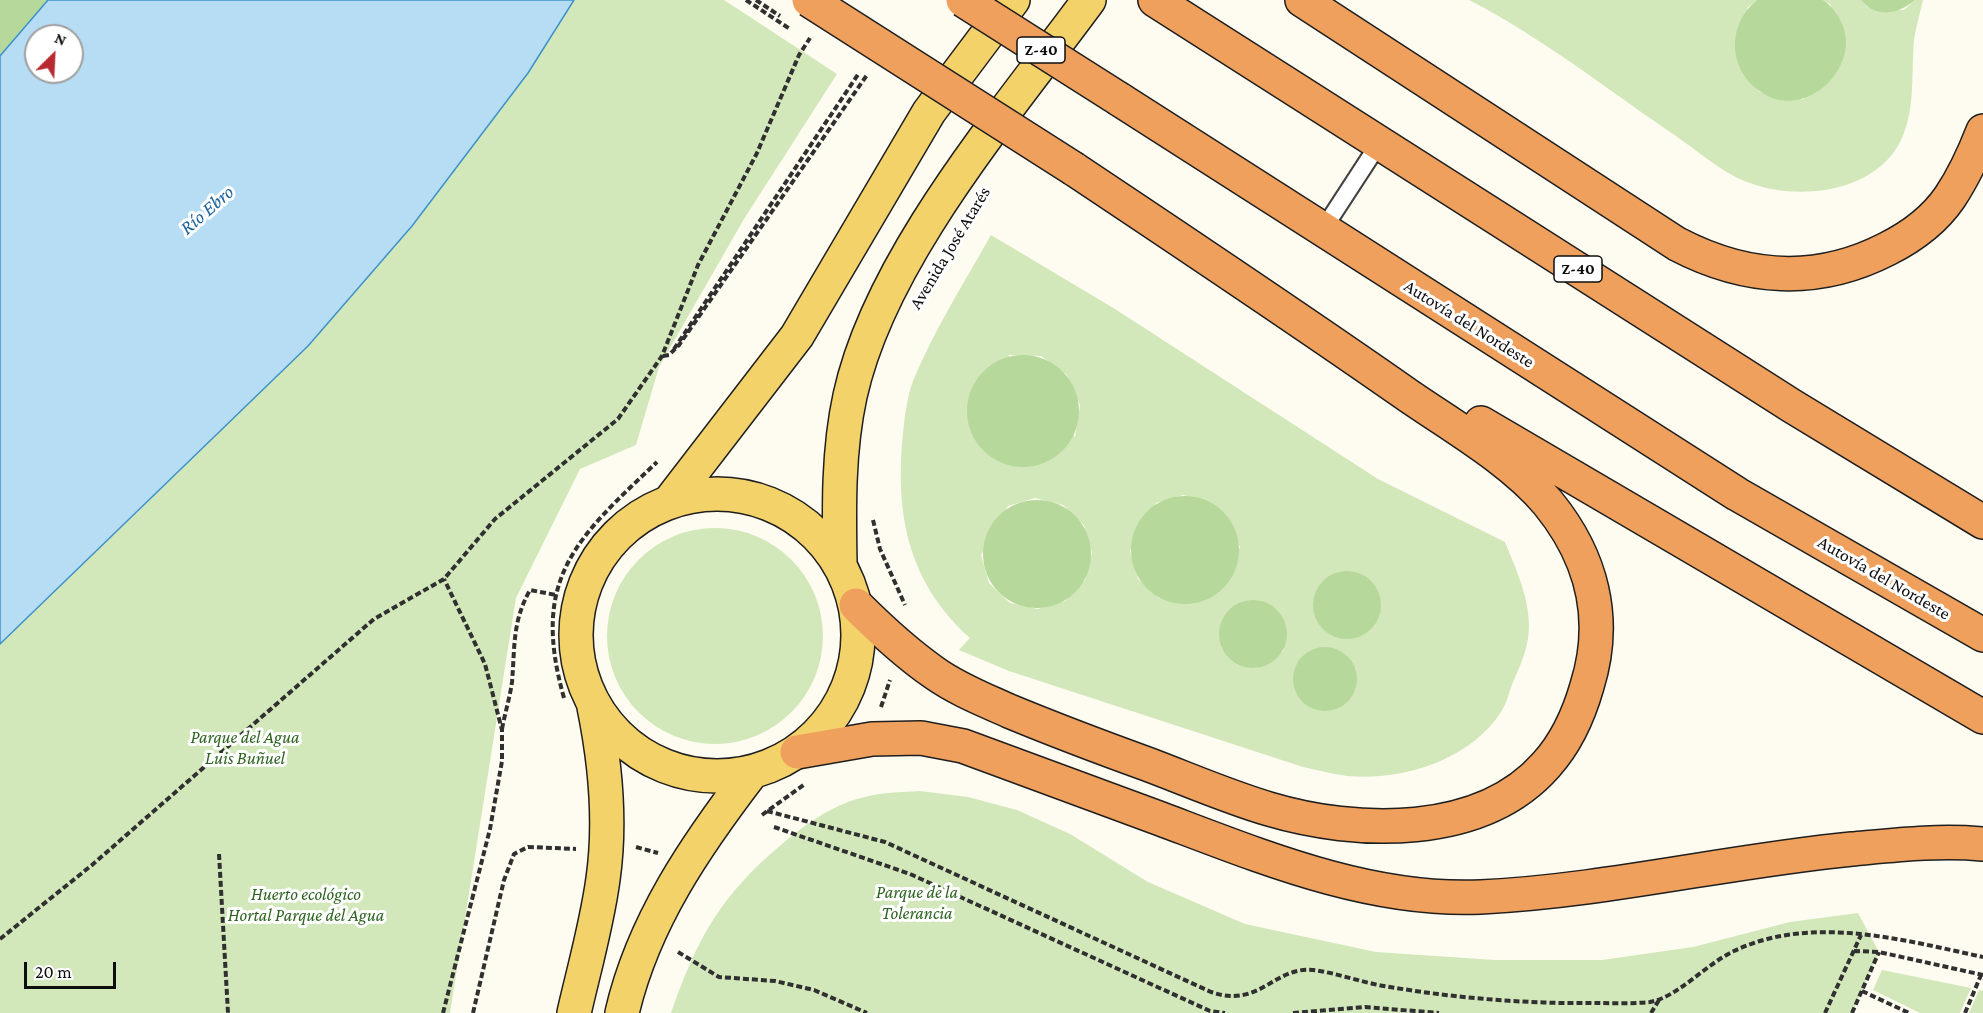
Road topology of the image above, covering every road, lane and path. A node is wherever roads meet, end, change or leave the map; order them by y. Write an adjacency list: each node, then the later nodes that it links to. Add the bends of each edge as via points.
1 (809, 0): 13 (highway, bridge)
2 (963, 0): 12 (highway, Autovía del Nordeste / Z-40, bridge)
3 (1013, 0): 16 (main road, via 930,112 797,336)
4 (1302, 0): 10 (highway, via 1677,244 1703,257 1765,274 1799,276 1836,270 1901,242 1949,199 1970,164)
5 (1085, 6): 19 (main road, Avenida José Atarés, via 989,134 894,280 850,394 841,448)
6 (1165, 6): 11 (highway, Z-40)
7 (810, 37): 15 (path, via 757,153 698,265)
8 (859, 73): 14 (path)
9 (869, 73): 14 (path)
10 (1983, 131)
11 (1380, 142): 12 (lane); 18 (highway, Z-40, via 1792,406)
12 (1322, 231): 23 (highway, Autovía del Nordeste / Z-40, via 1737,494)
13 (1277, 304): 24 (highway, via 1500,460 1546,501 1574,540 1589,572 1598,639 1580,711 1545,766 1518,790 1480,810 1432,823 1327,822 1270,810 1059,732 938,676); 26 (highway)
14 (674, 350): 15 (path)
15 (662, 356): 20 (path, via 618,419 495,519)
16 (670, 501): 19 (main road, via 708,494 747,497 775,507 816,533); 25 (main road, via 634,520 605,549 585,584 576,624 579,664)
17 (872, 515): 24 (path, via 880,549 915,627)
18 (1983, 522)
19 (840, 564): 22 (main road)
20 (444, 579): 27 (path, via 485,664); 38 (path, via 374,619 92,866)
21 (556, 595): 27 (path, via 530,590 519,610 512,650 512,682)
22 (856, 605): 24 (highway); 29 (main road, via 859,638 854,672 842,703 823,730)
23 (1983, 635)
24 (904, 649): 28 (path)
25 (593, 702): 30 (main road, via 615,732 644,756 678,770 715,776); 34 (main road, via 605,788)
26 (1983, 717)
27 (502, 729): 48 (path, via 502,761 490,829)
28 (872, 739): 29 (highway); 33 (highway, via 921,738 963,746 1280,864 1361,885 1436,896 1479,897 1575,889 1827,851 1942,840)
29 (797, 752): 30 (main road)
30 (752, 772): 36 (main road)
31 (813, 780): 45 (path, via 767,811 885,842 1224,996 1243,997 1307,970 1384,986 1490,1000)
32 (774, 827): 46 (path, via 919,878)
33 (1983, 844)
34 (605, 847): 36 (path, via 628,844); 49 (path, via 528,847 513,854); 50 (main road, via 604,878)
35 (219, 854): 47 (path)
36 (687, 862): 51 (main road, via 661,908 629,985)
37 (1861, 935): 39 (path); 42 (path); 45 (path, via 1786,935 1745,946 1714,962)
38 (0, 939)
39 (1854, 951): 41 (path); 57 (path)
40 (678, 952): 52 (path, via 719,977 775,981 814,990)
41 (1879, 952): 43 (path); 44 (path)
42 (1983, 957)
43 (1982, 975): 60 (path)
44 (1862, 991): 58 (path); 59 (path)
45 (1660, 1000): 56 (path)
46 (1209, 1012): 53 (path)
47 (228, 1013)
48 (443, 1013)
49 (473, 1013)
50 (574, 1013)
51 (622, 1013)
52 (867, 1013)
53 (1225, 1013)
54 (1293, 1013): 55 (path, via 1365,1007)
55 (1439, 1013)
56 (1651, 1013)
57 (1825, 1013)
58 (1852, 1013)
59 (1910, 1013)
60 (1965, 1013)

